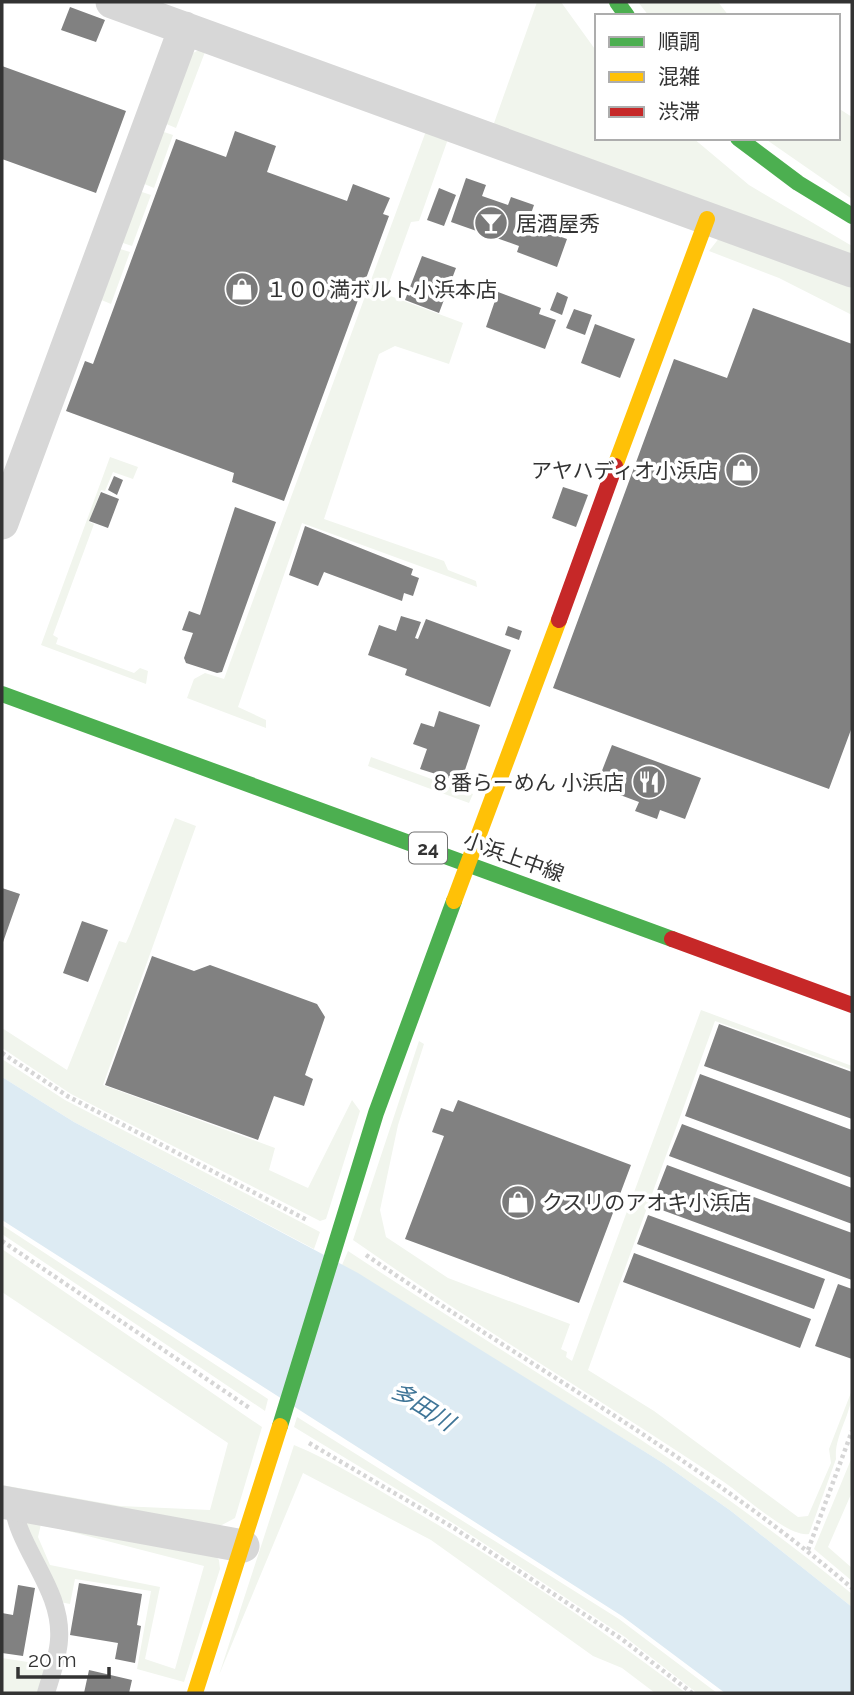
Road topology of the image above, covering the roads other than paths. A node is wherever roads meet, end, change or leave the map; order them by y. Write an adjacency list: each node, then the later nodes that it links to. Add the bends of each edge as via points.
1 (113, 2): 2 (street)
2 (185, 28): 5 (street); 7 (street)
3 (741, 140): 4 (street)
4 (852, 216)
5 (707, 219): 6 (street); 9 (street)
6 (852, 271)
7 (2, 523)
8 (2, 694): 9 (street, 小浜上中線 / 24)
9 (468, 862): 10 (street, 小浜上中線 / 24); 12 (street, via 376,1113)
10 (852, 1005)
11 (7, 1502): 12 (street); 13 (lane, via 58,1620 59,1640)
12 (243, 1546): 14 (street)
13 (46, 1693)
14 (195, 1693)

